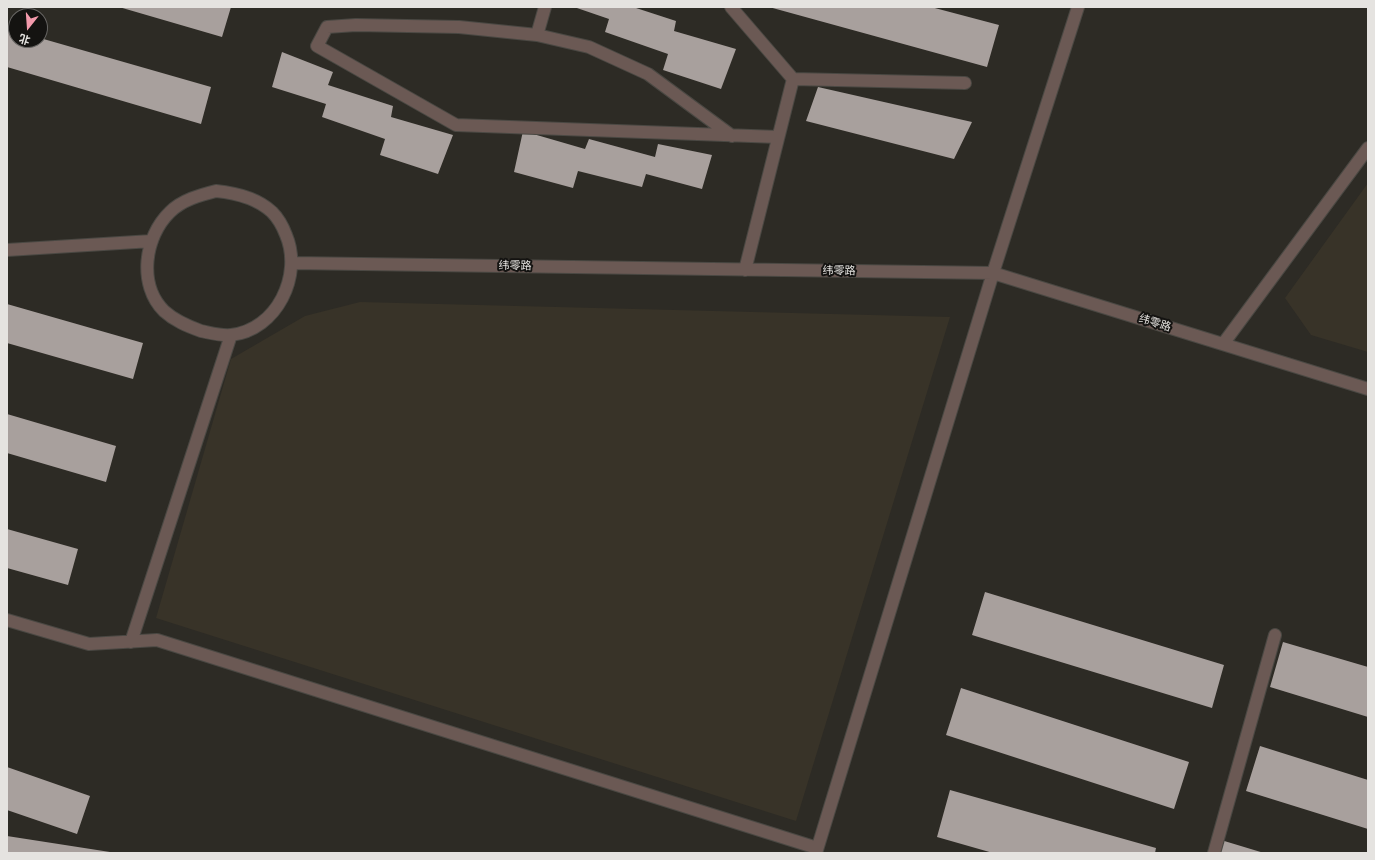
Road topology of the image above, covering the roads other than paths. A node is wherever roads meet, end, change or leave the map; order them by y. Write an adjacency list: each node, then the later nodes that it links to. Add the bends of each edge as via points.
1 (545, 7): 4 (street)
2 (731, 7): 5 (street)
3 (1078, 7): 14 (street)
4 (537, 34): 7 (street, via 589,47 648,74); 7 (street, via 459,27 356,25 326,27 318,46 456,125)
5 (793, 79): 6 (street); 8 (street)
6 (965, 83)
7 (732, 136): 8 (street)
8 (778, 137): 13 (street)
9 (1368, 148): 16 (street)
10 (152, 241): 11 (street); 12 (street, via 161,223 170,212 182,204 198,195 216,191 234,193 254,200 272,212 290,243); 15 (street, via 147,274 150,292 161,307 173,319 193,328 213,334)
11 (7, 250)
12 (292, 263): 13 (street, 纬零路); 15 (street, via 285,294 277,307 266,318 242,332)
13 (745, 270): 14 (street, 纬零路)
14 (993, 273): 16 (street, 纬零路); 21 (street)
15 (231, 335): 20 (street)
16 (1223, 344): 17 (street, 纬零路)
17 (1368, 388)
18 (7, 620): 20 (street, via 89,644)
19 (1275, 635): 22 (street)
20 (131, 642): 21 (street, via 157,640)
21 (816, 850)
22 (1214, 853)

